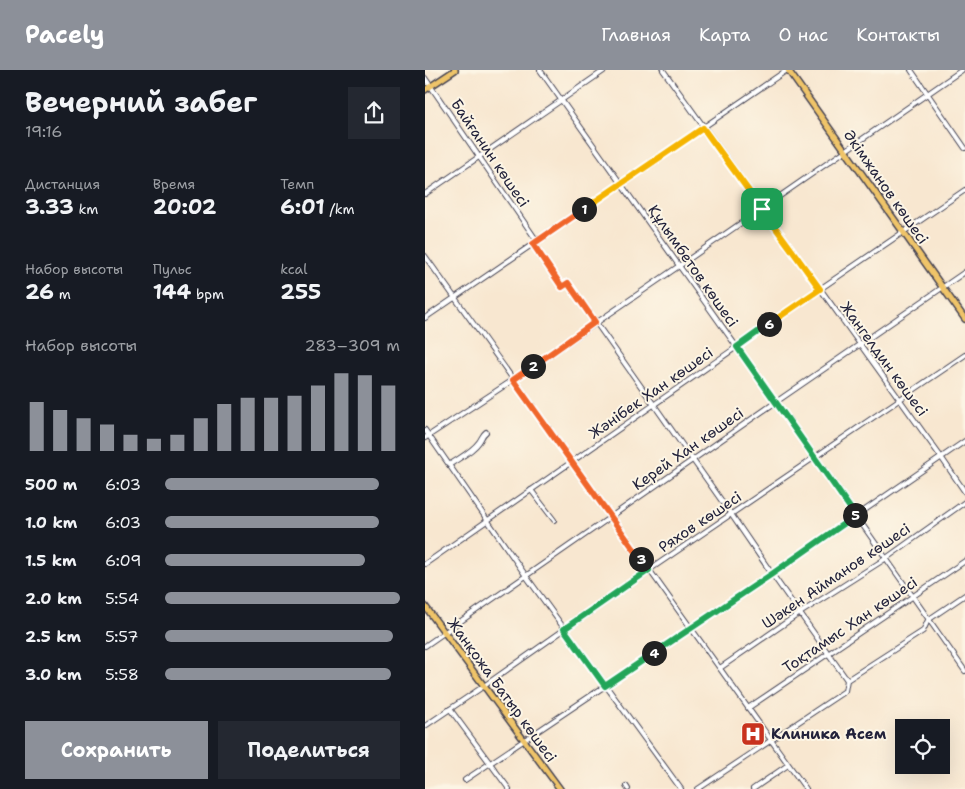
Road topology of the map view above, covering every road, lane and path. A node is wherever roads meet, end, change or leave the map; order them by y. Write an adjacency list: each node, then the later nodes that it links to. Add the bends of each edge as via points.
1 (455, 70): 9 (main road)
2 (540, 70): 12 (street, Құлымбетов көшесі)
3 (605, 70): 12 (street)
4 (663, 70): 13 (street, Жангелдин көшесі)
5 (787, 70): 13 (street); 15 (main road, Әкімжанов көшесі)
6 (911, 70): 11 (street)
7 (962, 70): 11 (street)
8 (425, 78): 9 (street, Байғанин көшесі)
9 (431, 86): 10 (main road); 16 (street, Байғанин көшесі)
10 (425, 90)
11 (928, 94): 14 (street); 15 (street)
12 (561, 101): 16 (street); 17 (street, Құлымбетов көшесі)
13 (703, 128): 17 (street); 20 (street, Жангелдин көшесі)
14 (965, 148)
15 (845, 151): 20 (street); 21 (main road, Әкімжанов көшесі)
16 (479, 157): 19 (street); 22 (street, Байғанин көшесі)
17 (620, 184): 22 (street); 25 (street, Құлымбетов көшесі)
18 (965, 190): 21 (street, Жәнібек Хан көшесі)
19 (425, 194)
20 (762, 209): 25 (street); 28 (street, Жангелдин көшесі)
21 (903, 233): 27 (main road, Әкімжанов көшесі); 28 (street, Жәнібек Хан көшесі)
22 (535, 243): 29 (street); 32 (street, Байғанин көшесі, via 562,287 568,283)
23 (425, 256): 24 (street)
24 (427, 264): 29 (street)
25 (679, 266): 32 (street); 34 (street, Құлымбетов көшесі)
26 (965, 272): 27 (street, Керей Хан көшесі)
27 (942, 287): 31 (main road, Әкімжанов көшесі); 33 (street, Керей Хан көшесі)
28 (820, 289): 33 (street, Жангелдин көшесі); 34 (street, Жәнібек Хан көшесі)
29 (454, 298): 30 (street); 36 (street)
30 (425, 318)
31 (965, 319)
32 (595, 322): 36 (street); 39 (street, Байғанин көшесі)
33 (859, 344): 37 (street, Жангелдин көшесі); 38 (street, Керей Хан көшесі)
34 (737, 347): 38 (street, Құлымбетов көшесі); 39 (street, Жәнібек Хан көшесі)
35 (965, 355): 37 (street, Ряхов көшесі)
36 (513, 380): 42 (street); 47 (street)
37 (900, 400): 44 (street, Ряхов көшесі); 45 (street, Жангелдин көшесі)
38 (776, 402): 44 (street, Құлымбетов көшесі); 46 (street, Керей Хан көшесі)
39 (653, 404): 46 (street, Байғанин көшесі); 47 (street, Жәнібек Хан көшесі)
40 (425, 430): 42 (street)
41 (486, 432): 48 (street, via 467,453)
42 (427, 437): 48 (street)
43 (965, 441): 45 (street)
44 (815, 457): 52 (street, Ряхов көшесі); 53 (street, Құлымбетов көшесі)
45 (941, 457): 50 (street, Жангелдин көшесі); 53 (street)
46 (692, 460): 52 (street, Байғанин көшесі); 54 (street, Керей Хан көшесі)
47 (572, 462): 49 (street, Жәнібек Хан көшесі); 54 (street)
48 (449, 465): 56 (street)
49 (531, 490): 55 (street); 56 (street, Жәнібек Хан көшесі)
50 (965, 492)
51 (965, 502): 57 (street, Шәкен Айманов көшесі)
52 (731, 514): 60 (street, Ряхов көшесі); 61 (street, Байғанин көшесі)
53 (855, 516): 57 (street, Құлымбетов көшесі); 61 (street)
54 (611, 517): 60 (street); 62 (street, Керей Хан көшесі)
55 (554, 520)
56 (487, 521): 59 (street, Жәнібек Хан көшесі); 62 (street)
57 (885, 559): 64 (street, Құлымбетов көшесі); 66 (street, Шәкен Айманов көшесі)
58 (965, 561): 64 (street, Тоқтамыс Хан көшесі)
59 (425, 564)
60 (649, 570): 68 (street); 69 (street, Ряхов көшесі)
61 (772, 574): 66 (street, Байғанин көшесі); 68 (street)
62 (526, 576): 69 (street); 70 (street, Керей Хан көшесі)
63 (965, 595): 67 (street)
64 (912, 597): 67 (street, Құлымбетов көшесі); 72 (street, Тоқтамыс Хан көшесі)
65 (425, 606): 70 (main road, Жанқожа Батыр көшесі)
66 (800, 613): 72 (street, Байғанин көшесі); 73 (street, Шәкен Айманов көшесі)
67 (928, 620): 74 (street, Құлымбетов көшесі); 75 (street, via 923,631)
68 (691, 628): 73 (street); 77 (street)
69 (564, 629): 76 (street, Ряхов көшесі); 77 (street)
70 (445, 632): 71 (street, Керей Хан көшесі); 76 (main road, Жанқожа Батыр көшесі)
71 (425, 646)
72 (828, 653): 75 (street, Байғанин көшесі); 78 (street, Тоқтамыс Хан көшесі)
73 (720, 668): 78 (street)
74 (965, 671)
75 (847, 680): 82 (street, via 845,691)
76 (484, 686): 79 (street, Ряхов көшесі); 81 (main road, Жанқожа Батыр көшесі)
77 (605, 686): 81 (street); 88 (street)
78 (748, 708): 82 (street)
79 (450, 709): 80 (street, Ряхов көшесі); 83 (street)
80 (425, 726)
81 (525, 740): 83 (street); 87 (main road, Жанқожа Батыр көшесі)
82 (771, 740): 84 (street); 89 (street)
83 (490, 763): 85 (street); 86 (street)
84 (788, 765): 90 (street); 91 (street)
85 (465, 780)
86 (509, 789)
87 (560, 789)
88 (681, 789)
89 (698, 789)
90 (753, 789)
91 (805, 789)

